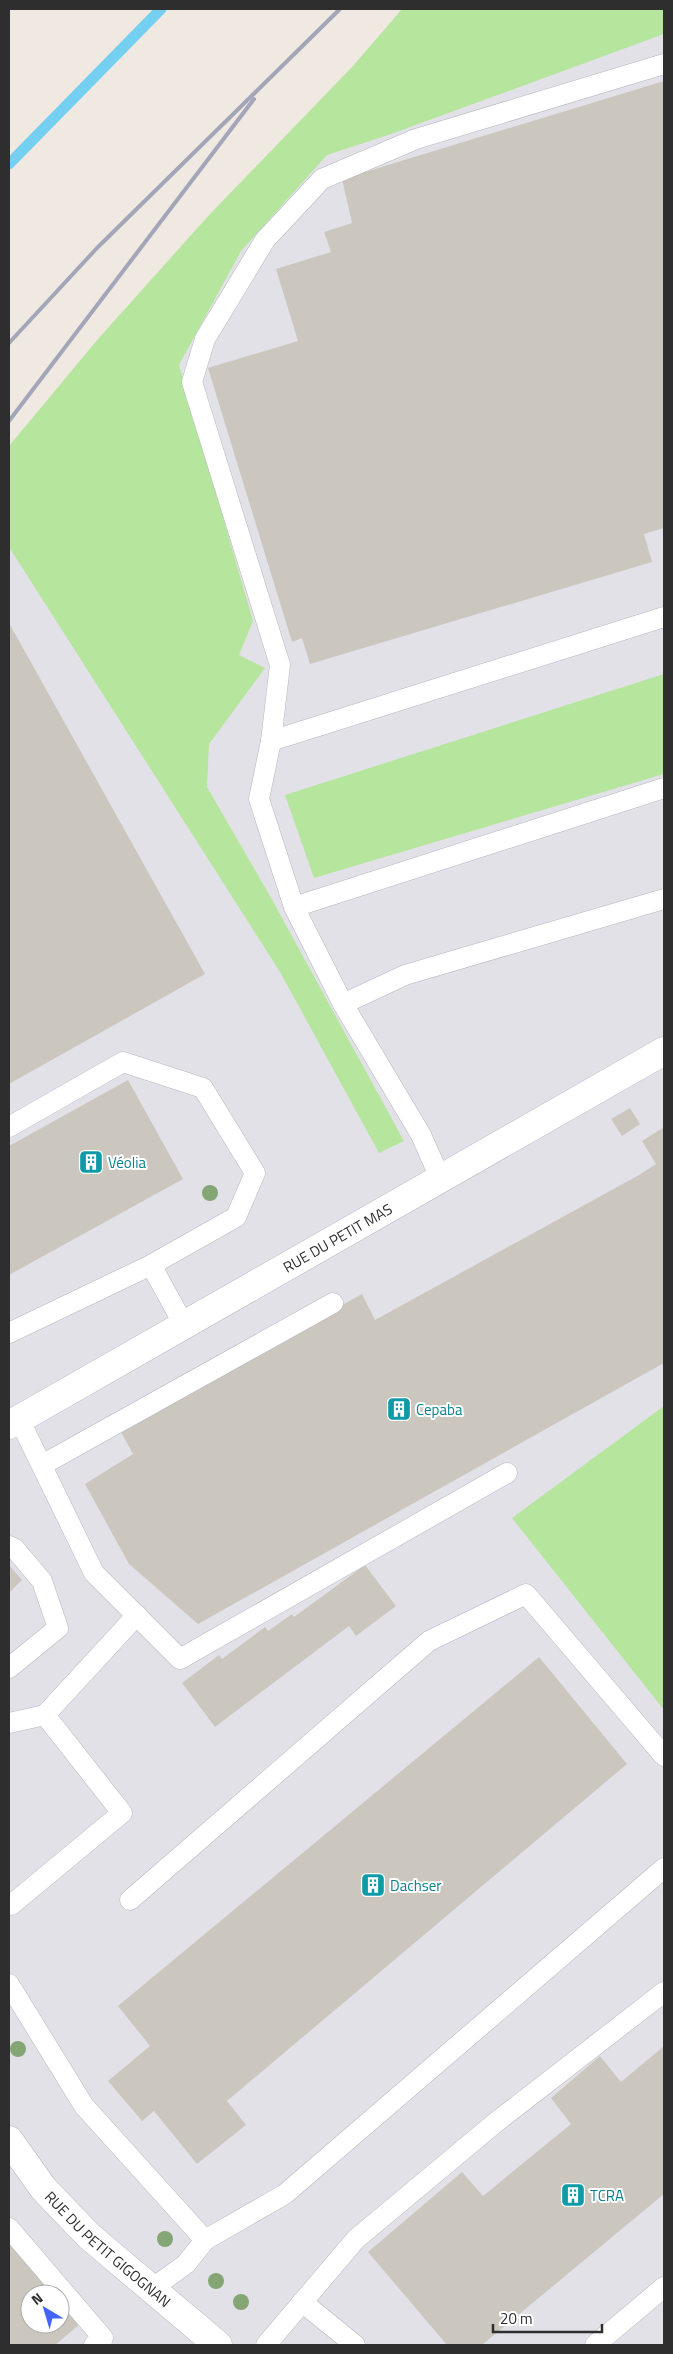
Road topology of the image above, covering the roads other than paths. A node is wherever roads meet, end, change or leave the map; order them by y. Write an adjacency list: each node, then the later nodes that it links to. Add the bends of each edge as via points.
1 (664, 64): 3 (lane, via 416,139 322,179 265,240 205,339 192,382 280,665)
2 (664, 617): 3 (lane)
3 (271, 741): 6 (lane, via 259,799)
4 (664, 788): 6 (lane)
5 (664, 899): 7 (lane, via 405,975)
6 (294, 907): 7 (lane)
7 (343, 1004): 10 (lane, via 421,1135)
8 (664, 1050): 10 (street, RUE DU PETIT MAS)
9 (9, 1126): 11 (lane, via 123,1062 203,1088 255,1173 236,1218)
10 (440, 1178): 13 (street, RUE DU PETIT MAS)
11 (151, 1265): 13 (lane); 14 (lane)
12 (334, 1303): 16 (lane)
13 (184, 1325): 15 (street, RUE DU PETIT MAS)
14 (9, 1334)
15 (14, 1422): 16 (lane)
16 (42, 1465): 19 (lane, via 94,1573)
17 (507, 1473): 19 (lane, via 180,1659)
18 (9, 1546): 20 (lane, via 42,1581 58,1628)
19 (137, 1615): 21 (lane)
20 (9, 1668)
21 (45, 1714): 22 (lane); 26 (lane, via 122,1813)
22 (9, 1722)
23 (664, 1756): 25 (lane, via 526,1594 429,1641)
24 (664, 1868): 31 (lane, via 285,2194)
25 (130, 1900)
26 (11, 1905)
27 (9, 1984): 31 (lane, via 84,2106)
28 (664, 1992): 34 (lane, via 495,2123 356,2239)
29 (9, 2140): 33 (street, RUE DU PETIT GIGOGNAN, via 43,2188 89,2236)
30 (9, 2228): 35 (lane, via 103,2338)
31 (205, 2240): 33 (lane, via 186,2264)
32 (664, 2287): 39 (lane)
33 (150, 2290): 36 (street, RUE DU PETIT GIGOGNAN)
34 (302, 2302): 37 (lane); 38 (lane)
35 (94, 2345)
36 (218, 2345)
37 (266, 2345)
38 (355, 2345)
39 (595, 2345)

